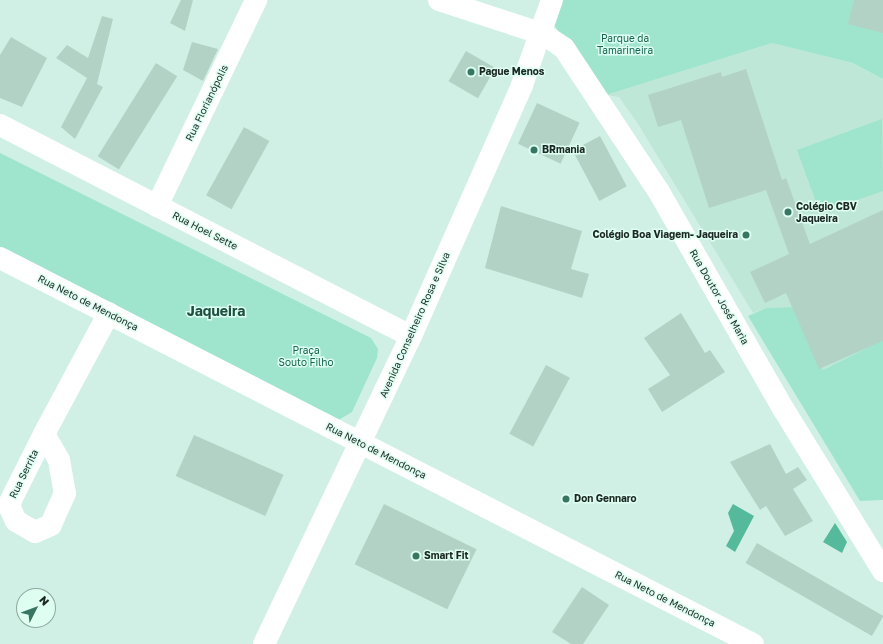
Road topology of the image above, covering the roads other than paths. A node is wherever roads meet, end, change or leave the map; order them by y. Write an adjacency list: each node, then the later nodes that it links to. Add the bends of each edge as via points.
1 (256, 0): 6 (street, Rua Florianópolis)
2 (439, 0): 4 (street, Rua Doutor José Maria)
3 (552, 0): 4 (street, Avenida Conselheiro Rosa e Silva)
4 (543, 34): 9 (street, Avenida Conselheiro Rosa e Silva); 12 (street, Rua Doutor José Maria, via 564,48 613,117 784,410)
5 (0, 125): 6 (street, Rua Hoel Sette)
6 (157, 206): 9 (street, Rua Hoel Sette)
7 (0, 258): 8 (street, Rua Neto de Mendonça)
8 (109, 313): 10 (street); 11 (street, Rua Neto de Mendonça)
9 (411, 336): 11 (street, Avenida Conselheiro Rosa e Silva)
10 (44, 434)
11 (361, 443): 13 (street, Avenida Conselheiro Rosa e Silva); 14 (street, Rua Neto de Mendonça)
12 (883, 571)
13 (264, 644)
14 (753, 644)

